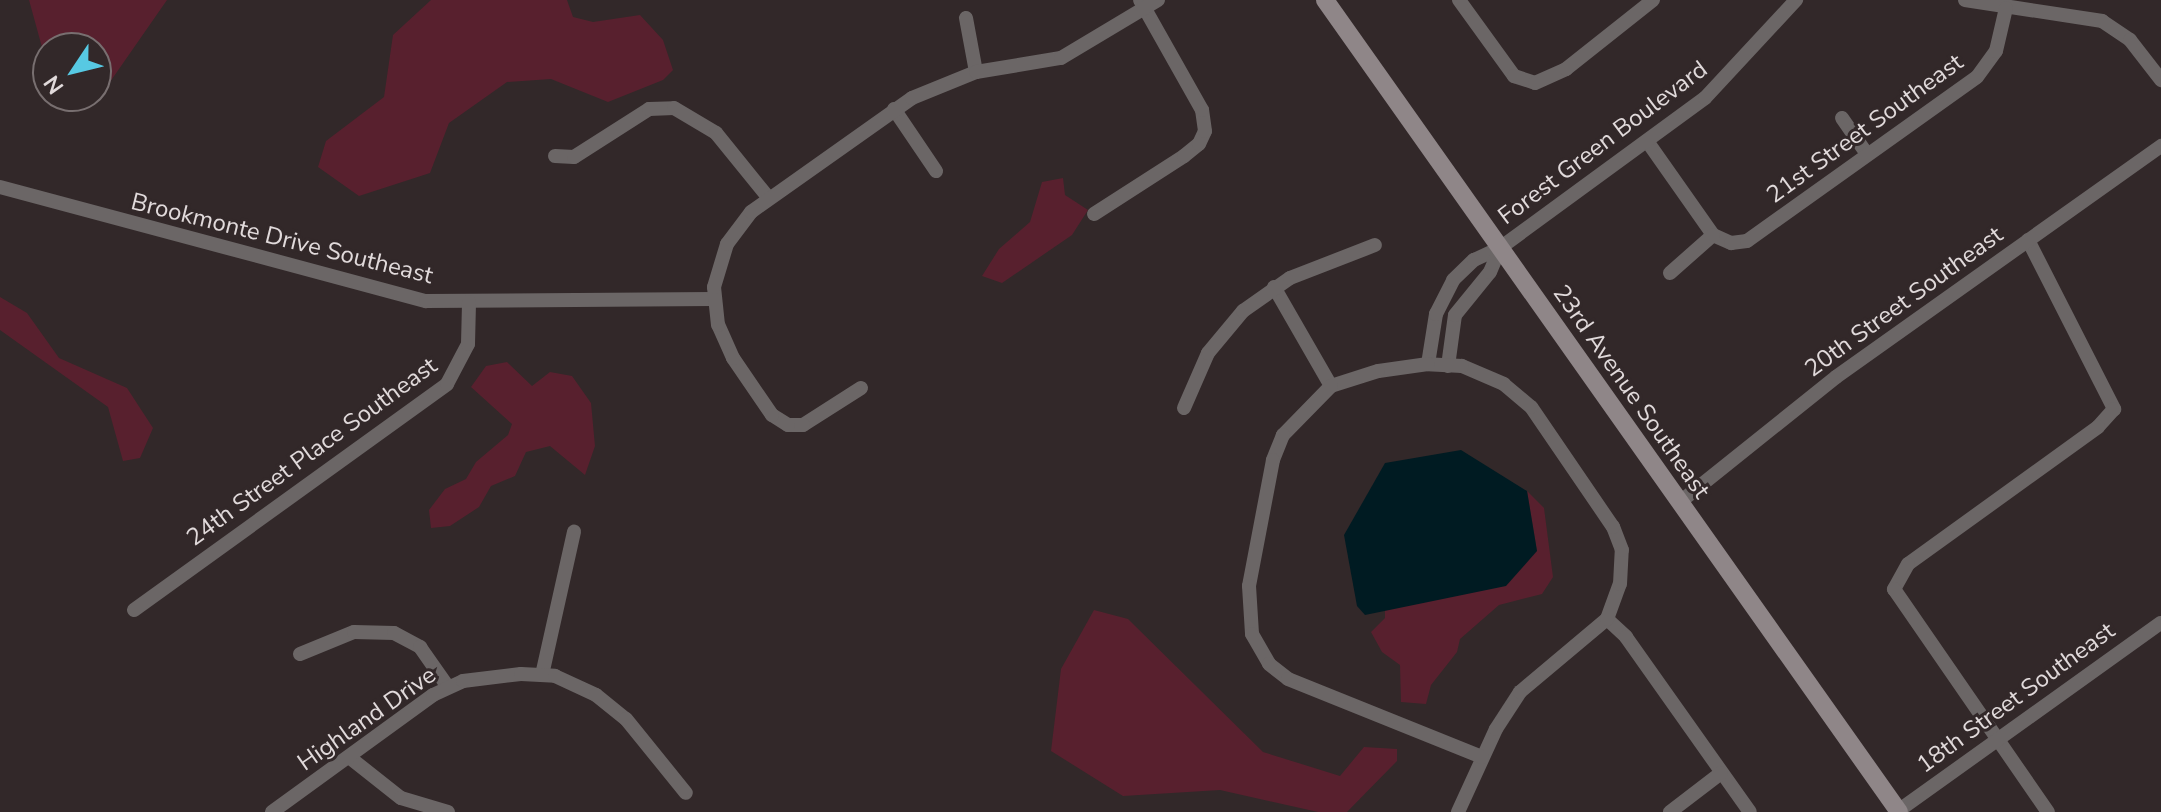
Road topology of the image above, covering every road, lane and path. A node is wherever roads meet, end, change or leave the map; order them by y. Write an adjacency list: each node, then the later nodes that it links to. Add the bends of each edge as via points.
1 (1158, 0): 7 (street)
2 (1325, 0): 25 (street, 23rd Avenue Southeast)
3 (1459, 0): 4 (street, via 1503,64 1524,81 1557,74)
4 (1653, 0)
5 (1796, 0): 14 (street, Forest Green Boulevard, via 1715,89)
6 (1965, 0): 8 (street)
7 (1142, 5): 10 (street, via 1061,58); 21 (street, via 1202,110 1205,131 1184,156)
8 (2006, 8): 11 (street, via 2102,21 2130,40); 16 (street, 21st Street Southeast, via 1996,51 1984,70)
9 (966, 18): 10 (street)
10 (976, 72): 12 (street)
11 (2161, 80)
12 (894, 109): 18 (street); 20 (street)
13 (1842, 118): 16 (street)
14 (1647, 141): 22 (street); 25 (street, Forest Green Boulevard)
15 (2161, 146): 23 (street, 20th Street Southeast)
16 (1867, 154): 22 (street, 21st Street Southeast, via 1747,241 1731,243)
17 (555, 156): 20 (street, via 574,157 649,109 674,108 716,133)
18 (936, 171)
19 (0, 187): 29 (street, Brookmonte Drive Southeast, via 388,294)
20 (767, 196): 28 (street, via 727,244)
21 (1094, 214)
22 (1713, 235): 26 (street)
23 (2028, 240): 35 (street, 20th Street Southeast, via 1836,377); 43 (street, via 2114,409 2098,427 1908,564 1894,582 1899,602)
24 (1375, 245): 27 (street, via 1340,255)
25 (1500, 248): 30 (street, Forest Green Boulevard, via 1474,260 1443,294 1429,340); 31 (street, via 1490,272 1455,315); 35 (street, 23rd Avenue Southeast)
26 (1670, 273)
27 (1274, 287): 32 (street); 34 (street, via 1215,343)
28 (713, 299): 29 (street, Brookmonte Drive Southeast); 33 (street, via 733,358 772,415 788,425 803,425)
29 (469, 302): 37 (street, 24th Street Place Southeast, via 468,344 447,384)
30 (1428, 364): 31 (street); 32 (street)
31 (1448, 366): 38 (street, via 1486,374 1518,393 1613,527 1622,567)
32 (1331, 386): 45 (street, via 1283,435 1270,473 1249,586 1249,622 1277,672 1297,684)
33 (861, 388)
34 (1184, 408)
35 (1680, 502): 48 (street, 23rd Avenue Southeast)
36 (574, 532): 41 (street)
37 (134, 610)
38 (1607, 619): 45 (street, via 1527,684); 46 (street, via 1626,637)
39 (2158, 630): 43 (street, 18th Street Southeast)
40 (300, 654): 42 (street, via 354,632 394,633 420,647)
41 (542, 675): 42 (street, Highland Drive, via 480,677); 47 (street, Highland Drive, via 585,689 611,706)
42 (448, 687): 44 (street, Highland Drive)
43 (1996, 740): 48 (street, 18th Street Southeast); 54 (street)
44 (349, 757): 49 (street, Highland Drive); 50 (street, via 401,798)
45 (1482, 757): 51 (street)
46 (1721, 773): 52 (street); 53 (street)
47 (686, 793)
48 (1898, 811)
49 (272, 812)
50 (448, 812)
51 (1458, 812)
52 (1670, 812)
53 (1750, 812)
54 (2048, 812)

